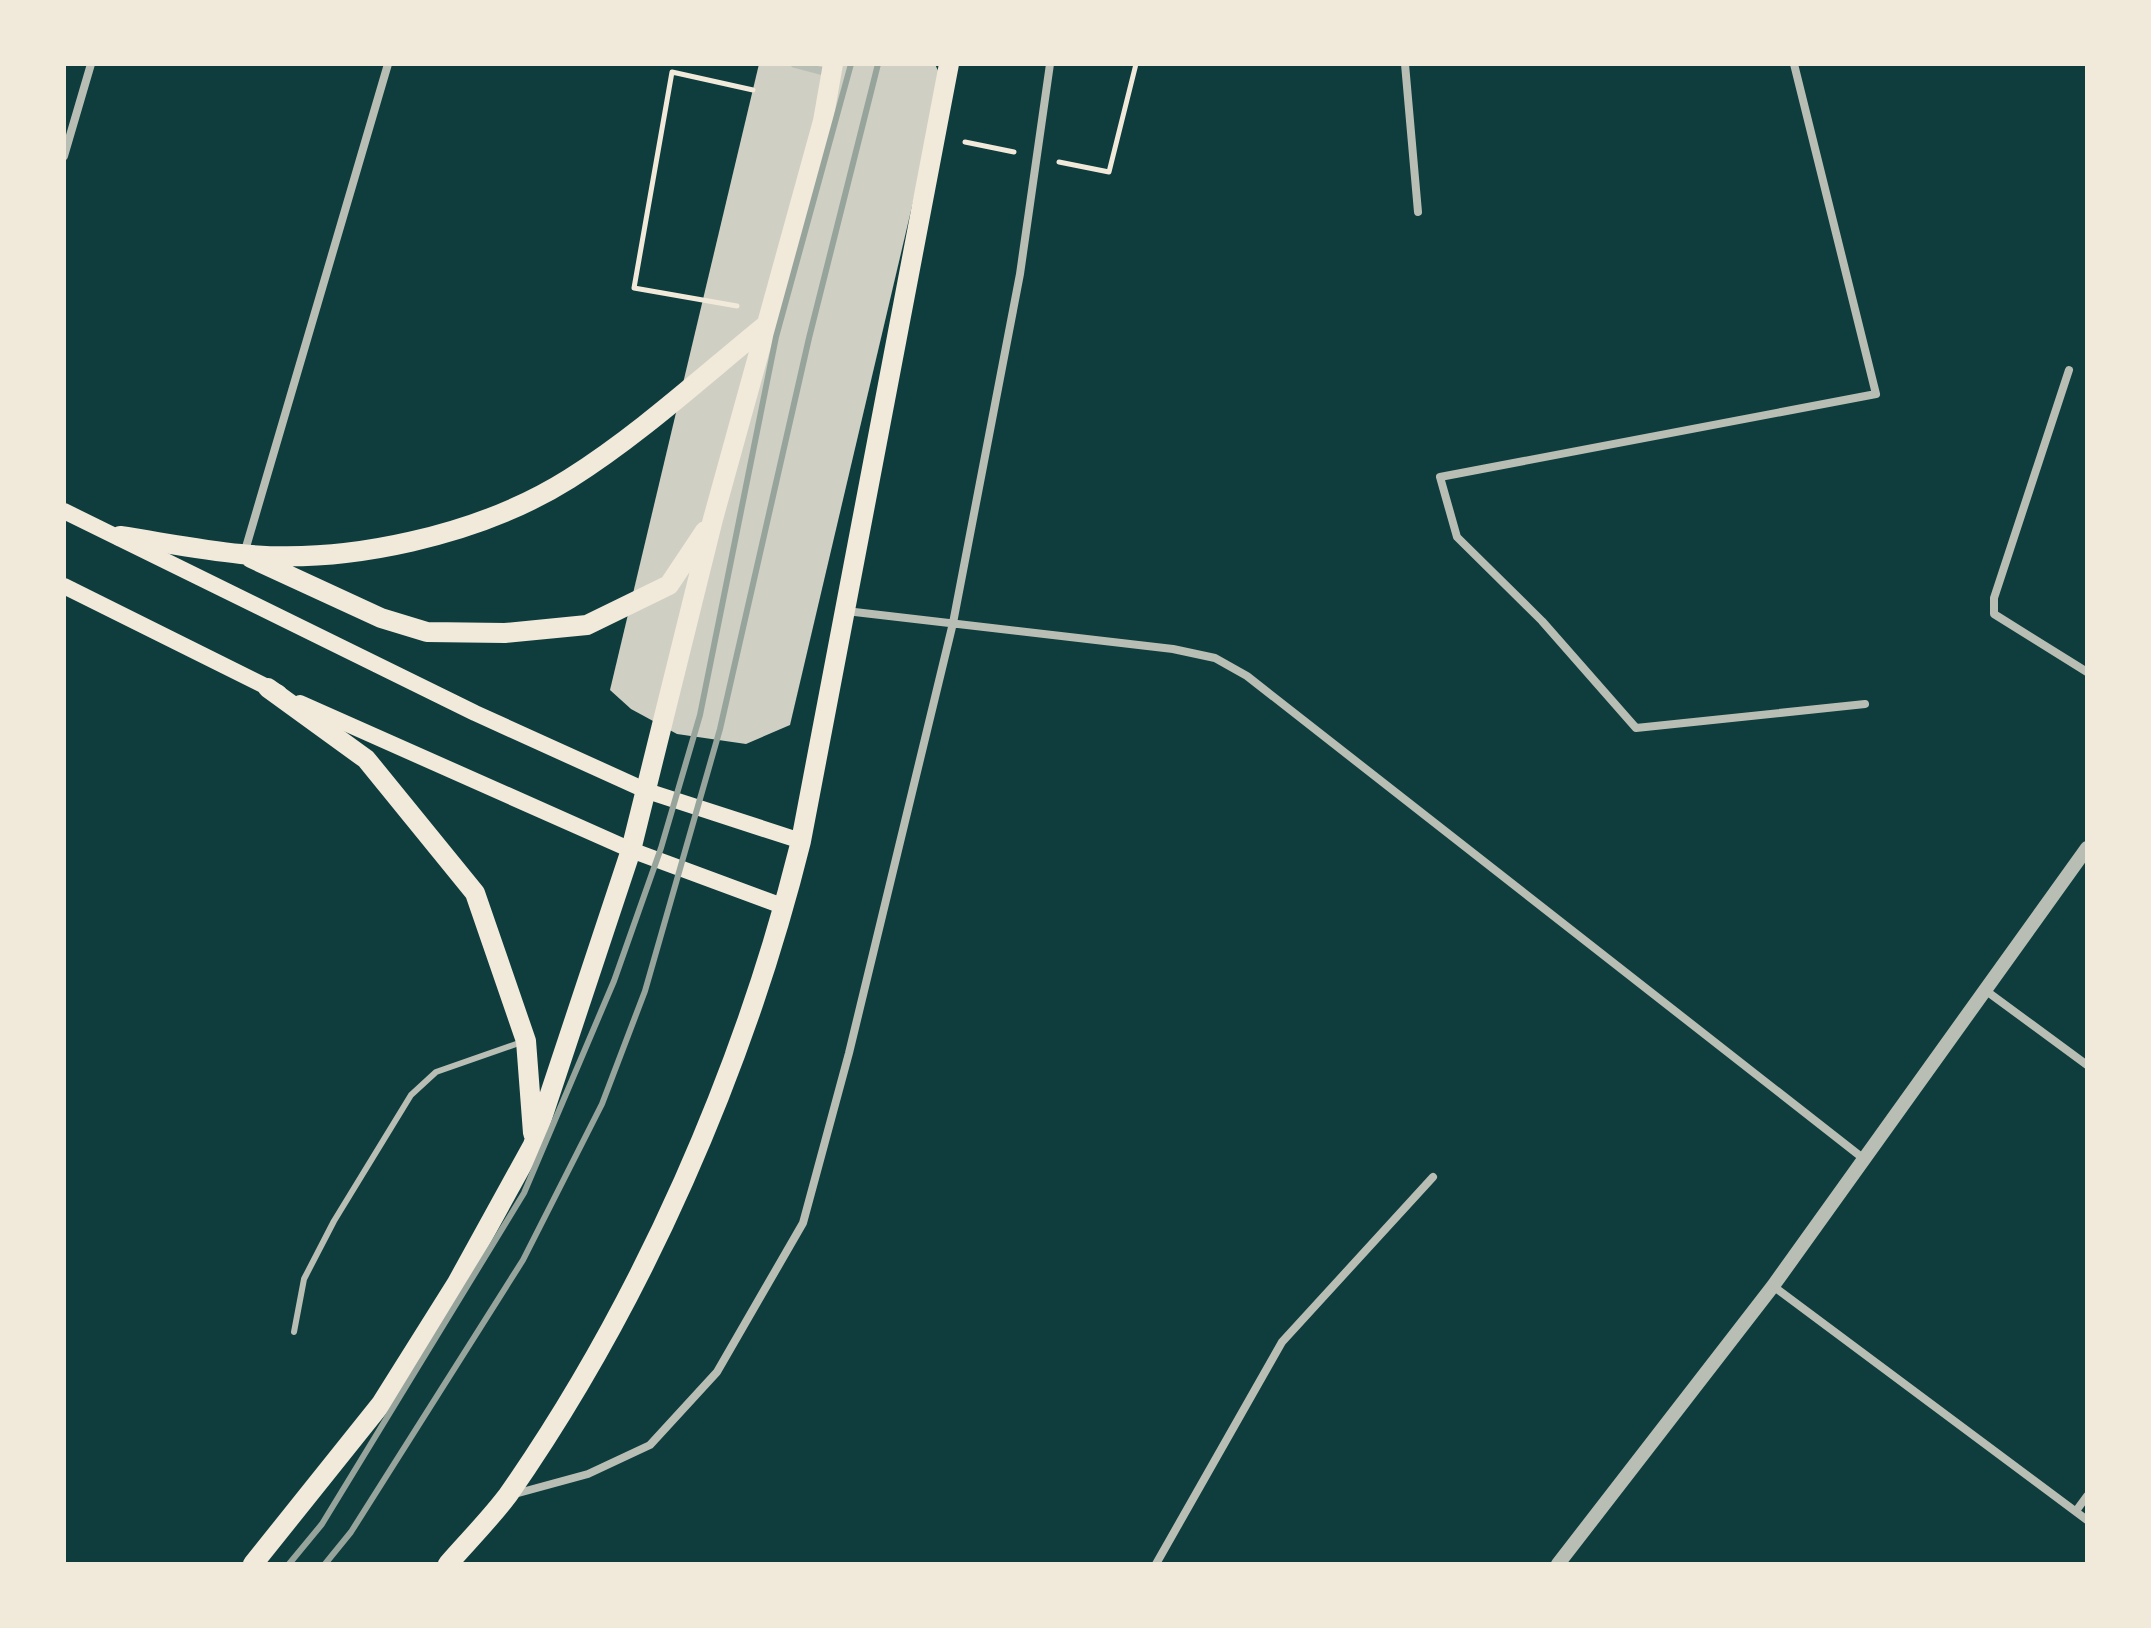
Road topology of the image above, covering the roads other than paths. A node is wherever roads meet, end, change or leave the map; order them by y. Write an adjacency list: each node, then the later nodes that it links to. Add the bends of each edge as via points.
1 (91, 64): 9 (street)
2 (388, 64): 16 (street)
3 (795, 64): 8 (street)
4 (949, 64): 18 (main road)
5 (1050, 64): 19 (street, via 1020,274)
6 (1405, 64): 10 (street)
7 (1794, 64): 22 (street, via 1876,394 1440,477 1457,537 1542,621 1636,728)
8 (835, 67): 11 (main road)
9 (64, 156)
10 (1418, 212)
11 (768, 319): 14 (main road); 16 (main road, via 639,428 568,480 484,521 407,542 314,554)
12 (2069, 370): 20 (street, via 1994,598 1994,614)
13 (64, 511): 15 (main road)
14 (713, 519): 16 (main road, via 669,585 587,625 505,633 427,632 381,618); 23 (main road)
15 (120, 536): 16 (main road); 23 (main road, via 475,713)
16 (244, 554)
17 (64, 586): 21 (main road)
18 (845, 611): 19 (street); 24 (main road)
19 (953, 623): 32 (street, via 1173,649 1215,658 1247,676); 37 (street, via 803,1223 717,1372 650,1445 588,1474)
20 (2087, 672)
21 (268, 688): 26 (main road); 29 (main road, via 366,759 475,893)
22 (1865, 704)
23 (647, 791): 24 (main road); 26 (main road)
24 (801, 841): 27 (main road)
25 (2087, 848): 28 (street)
26 (631, 850): 27 (main road); 31 (main road)
27 (785, 907): 37 (main road, via 744,1031 666,1222 580,1380)
28 (1985, 990): 30 (street); 32 (street)
29 (526, 1041): 31 (main road); 35 (lane, via 436,1072 411,1095 304,1279)
30 (2087, 1065)
31 (533, 1145): 40 (main road, via 457,1283 381,1404)
32 (1864, 1159): 34 (street)
33 (1433, 1177): 42 (street, via 1282,1342)
34 (1773, 1286): 38 (street); 43 (street)
35 (294, 1332)
36 (2087, 1496): 38 (street)
37 (507, 1497): 41 (main road)
38 (2076, 1511): 39 (street)
39 (2087, 1520)
40 (253, 1564)
41 (448, 1564)
42 (1156, 1564)
43 (1558, 1564)

